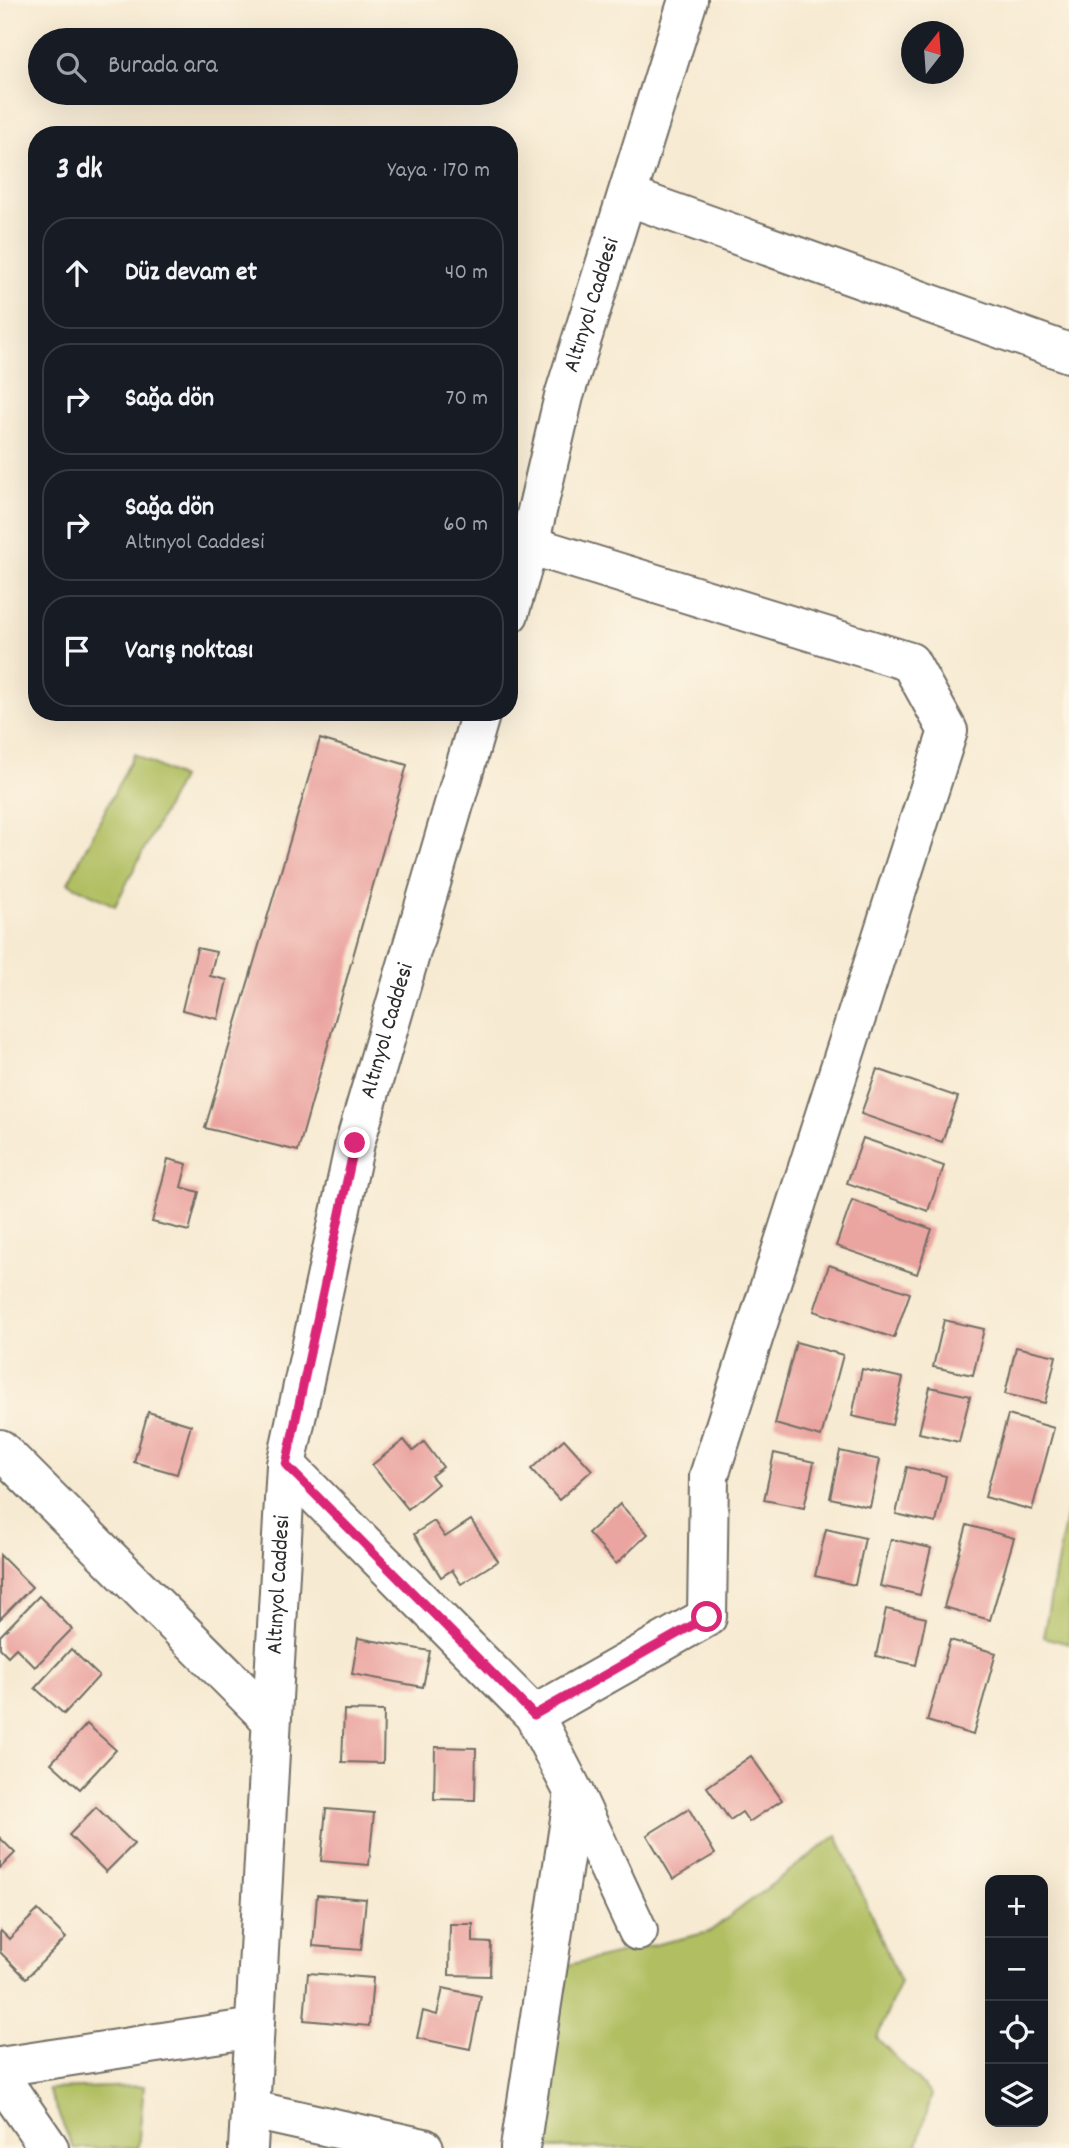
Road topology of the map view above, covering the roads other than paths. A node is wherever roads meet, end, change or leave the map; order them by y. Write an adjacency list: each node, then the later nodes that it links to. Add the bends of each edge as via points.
1 (688, 0): 2 (street, Altınyol Caddesi)
2 (627, 196): 3 (street); 4 (street, Altınyol Caddesi, via 564,396)
3 (1069, 353)
4 (529, 545): 5 (street, Altınyol Caddesi); 9 (street, via 910,662 948,731 709,1476 707,1617)
5 (518, 583)
6 (478, 721): 8 (street, Altınyol Caddesi, via 355,1143)
7 (0, 1449): 10 (street)
8 (286, 1465): 9 (street); 10 (street, Altınyol Caddesi)
9 (534, 1715): 11 (street)
10 (271, 1720): 13 (street, Altınyol Caddesi)
11 (574, 1793): 12 (street); 20 (street)
12 (638, 1931)
13 (254, 2028): 14 (street); 16 (street, Altınyol Caddesi)
14 (0, 2067)
15 (0, 2077): 17 (street)
16 (252, 2110): 18 (street, Altınyol Caddesi); 19 (street)
17 (49, 2148)
18 (248, 2148)
19 (424, 2148)
20 (520, 2148)

